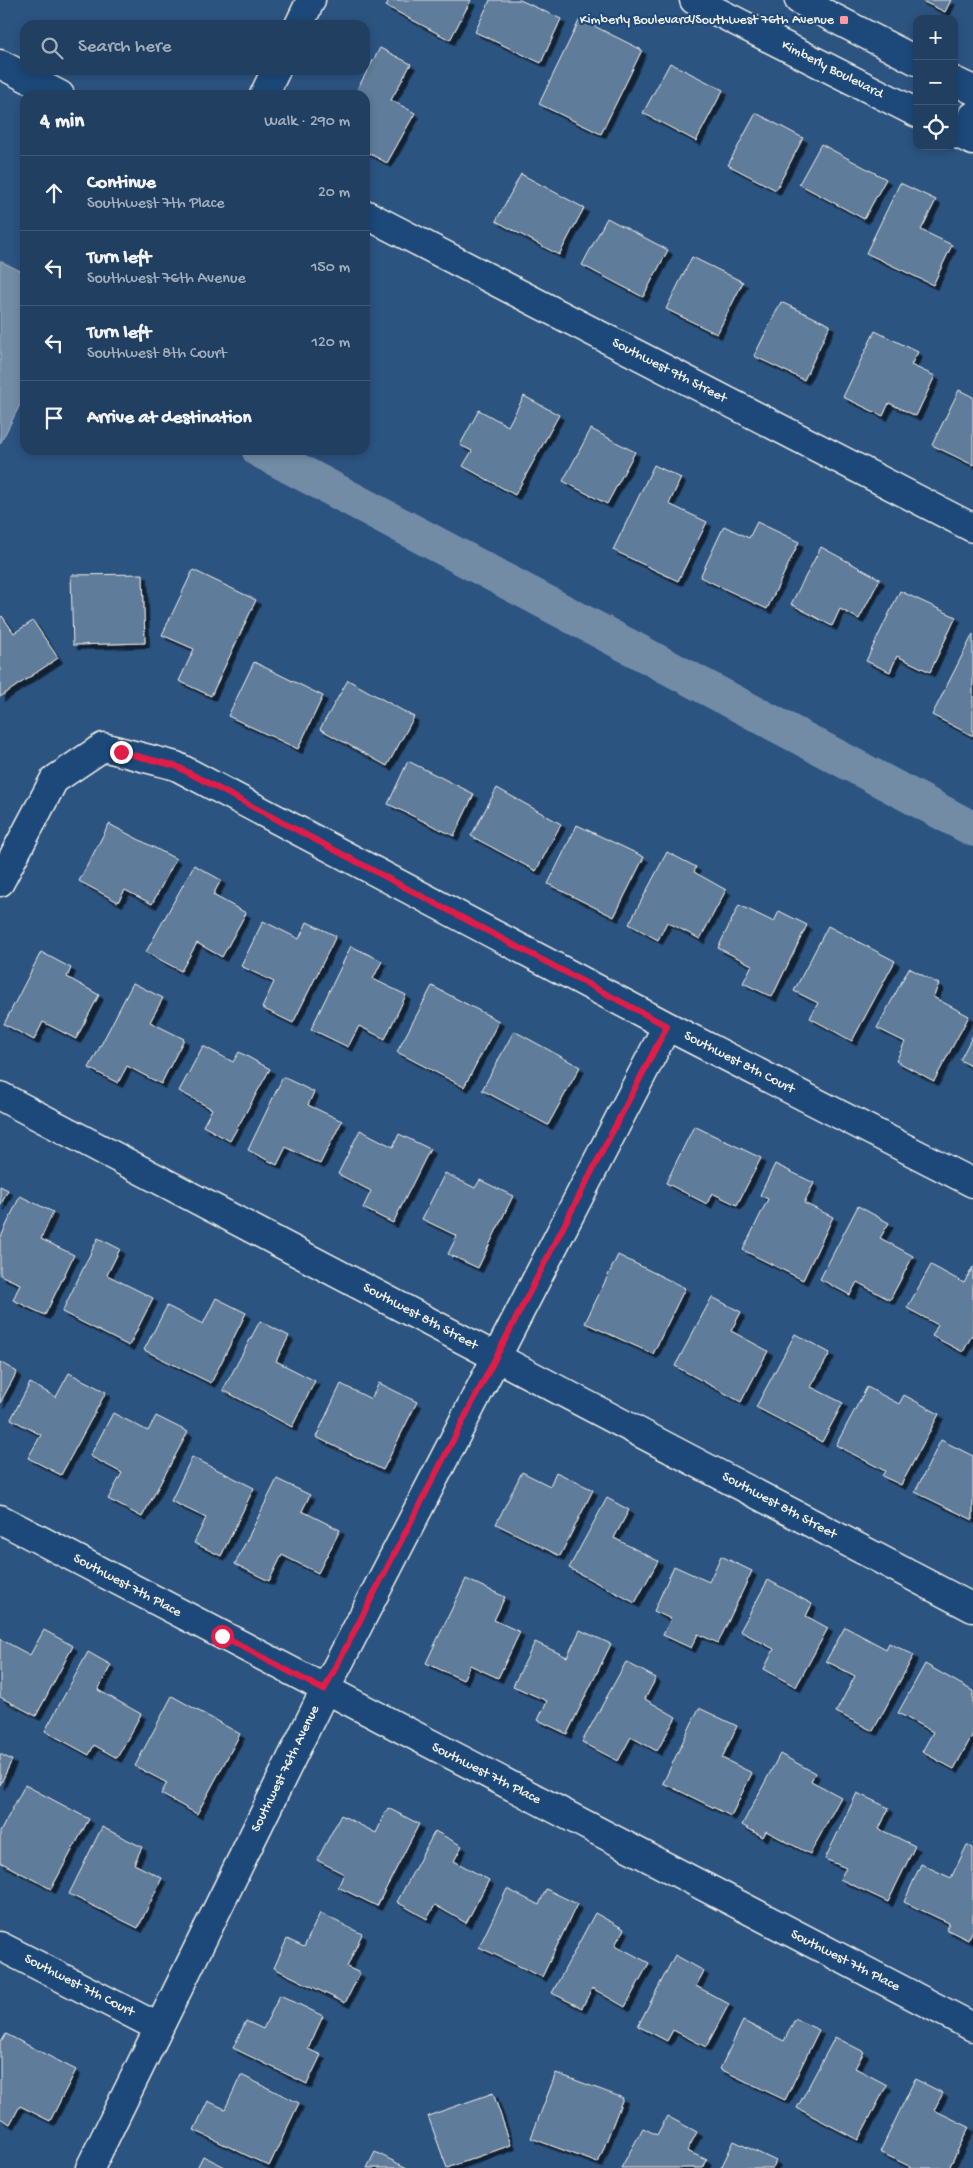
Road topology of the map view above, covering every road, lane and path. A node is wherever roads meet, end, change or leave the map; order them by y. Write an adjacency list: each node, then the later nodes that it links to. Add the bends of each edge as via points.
1 (311, 0): 4 (street)
2 (694, 0): 14 (street, Kimberly Boulevard)
3 (799, 0): 5 (street)
4 (301, 20)
5 (915, 60)
6 (0, 64): 7 (street)
7 (20, 74)
8 (21, 75): 11 (street)
9 (274, 75): 12 (street)
10 (958, 83): 13 (street)
11 (50, 90)
12 (266, 90)
13 (973, 90)
14 (913, 111)
15 (370, 217): 16 (street, Southwest 9th Street)
16 (973, 528)
17 (0, 882): 18 (street, Southwest 8th Court, via 54,780 103,746 176,766)
18 (667, 1026): 20 (street, Southwest 8th Court); 21 (street, Southwest 76th Avenue)
19 (0, 1096): 21 (street, Southwest 8th Street)
20 (973, 1183)
21 (495, 1356): 23 (street, Southwest 8th Street); 24 (street, Southwest 76th Avenue)
22 (0, 1519): 24 (street, Southwest 7th Place)
23 (973, 1608)
24 (324, 1690): 26 (street, Southwest 76th Avenue); 27 (street, Southwest 7th Place)
25 (0, 1946): 26 (street, Southwest 7th Court)
26 (158, 2026): 28 (street, Southwest 76th Avenue)
27 (973, 2027)
28 (90, 2168)

